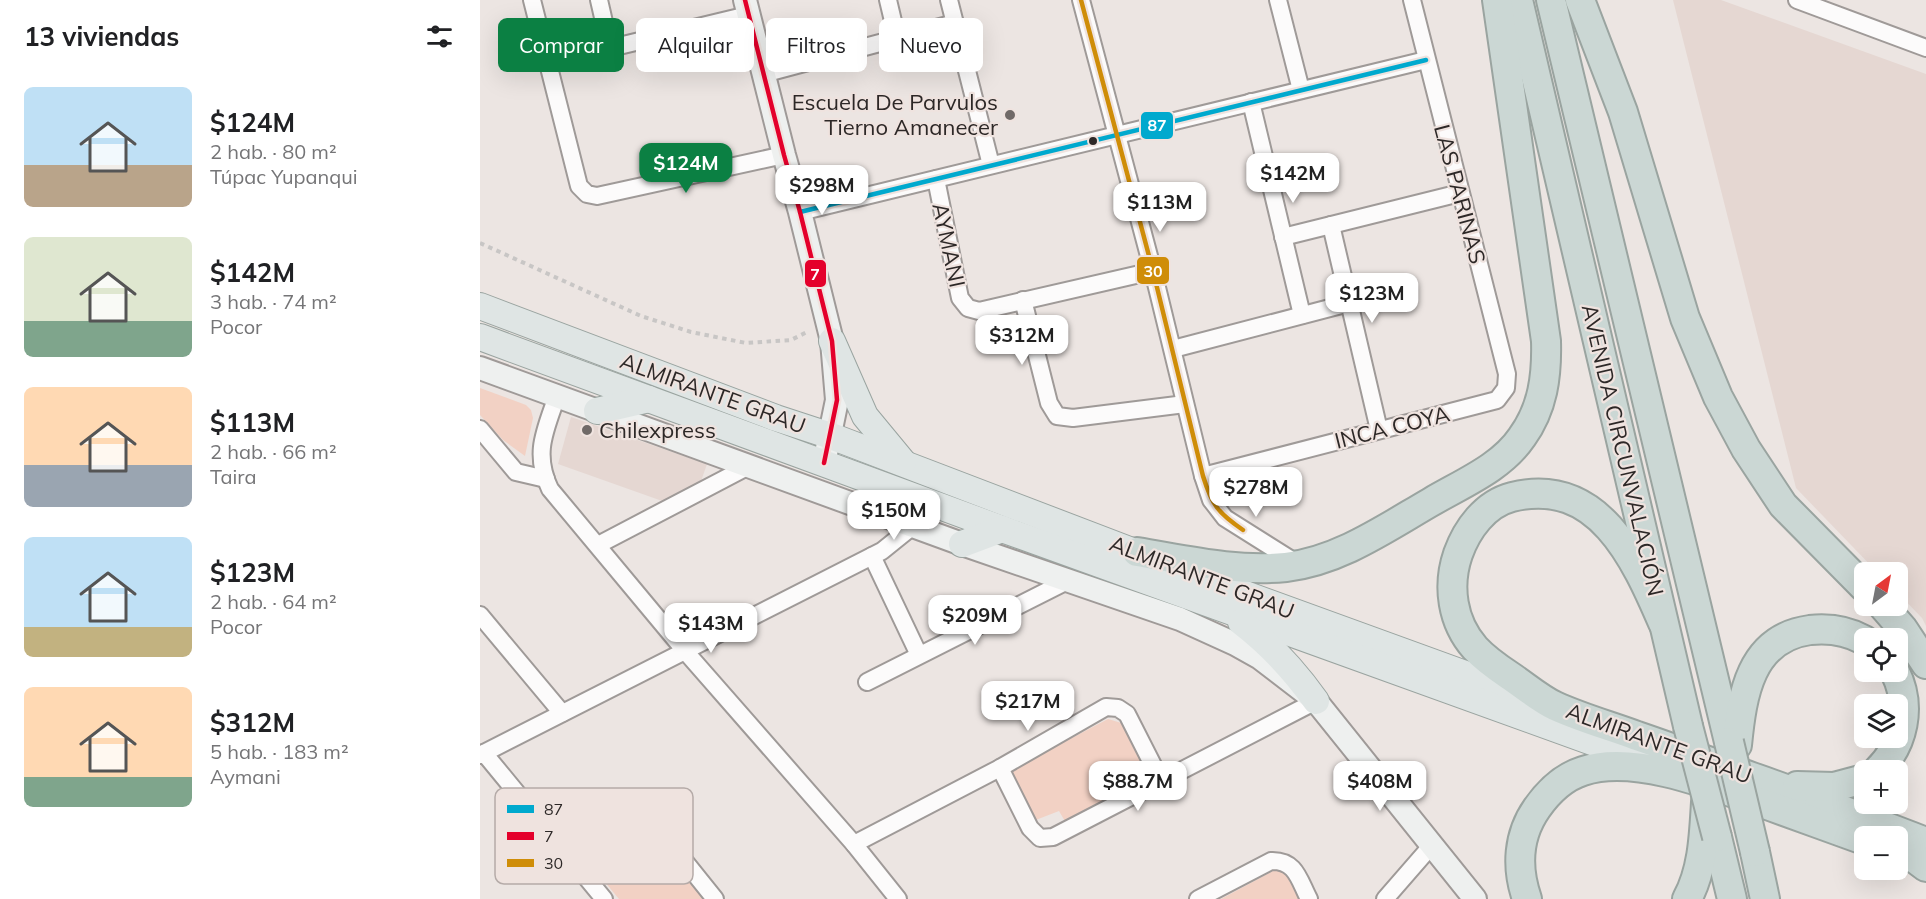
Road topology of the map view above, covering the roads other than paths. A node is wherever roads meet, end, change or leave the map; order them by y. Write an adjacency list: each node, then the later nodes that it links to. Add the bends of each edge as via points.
1 (532, 0): 14 (street)
2 (599, 0): 15 (street)
3 (888, 0): 16 (street)
4 (949, 0): 17 (street)
5 (1081, 0): 27 (street)
6 (1278, 0): 25 (street)
7 (1412, 0): 21 (street, LAS PARINAS)
8 (1497, 0): 63 (highway, via 1543,317 1547,364 1541,399 1523,436 1493,465 1352,546)
9 (1518, 0): 69 (highway, AVENIDA CIRCUNVALACIÓN)
10 (1551, 0): 80 (highway, AVENIDA CIRCUNVALACIÓN)
11 (1580, 0): 64 (highway, via 1623,112 1685,318 1718,397 1750,457 1783,505)
12 (1797, 0): 20 (street)
13 (747, 7): 19 (street); 24 (street)
14 (537, 18)
15 (603, 18)
16 (892, 18)
17 (954, 18)
18 (879, 43): 24 (street)
19 (624, 44)
20 (1926, 48)
21 (1426, 60): 25 (street); 31 (street, LAS PARINAS)
22 (550, 72): 28 (street, via 579,186 587,194 597,196)
23 (967, 72): 29 (street)
24 (763, 74): 28 (street)
25 (1301, 90): 26 (street)
26 (1251, 102): 27 (street); 34 (street)
27 (1115, 135): 29 (street); 35 (street)
28 (784, 154): 32 (street)
29 (991, 165): 30 (street)
30 (936, 179): 32 (street); 36 (street, AYMANI, via 960,298 968,308 979,311)
31 (1460, 193): 33 (street); 44 (street, LAS PARINAS, via 1507,374)
32 (800, 212): 40 (street)
33 (1331, 225): 34 (street); 37 (street)
34 (1283, 237): 39 (street)
35 (1153, 271): 36 (street); 42 (street)
36 (1023, 300): 47 (street, via 1048,403 1057,416 1073,418)
37 (1349, 303): 39 (street); 50 (street)
38 (480, 306): 51 (main road, ALMIRANTE GRAU)
39 (1302, 315): 42 (street)
40 (829, 332): 51 (street, via 837,400); 53 (main road, via 865,416)
41 (480, 337): 46 (main road, ALMIRANTE GRAU)
42 (1173, 349): 47 (street)
43 (480, 368): 45 (street)
44 (1506, 388): 50 (street, INCA COYA, via 1497,400)
45 (557, 396): 48 (street); 56 (street, via 542,442 540,460)
46 (649, 399): 48 (main road); 52 (main road, ALMIRANTE GRAU)
47 (1185, 404): 55 (street)
48 (597, 411): 54 (street)
49 (480, 429): 56 (street, via 516,472)
50 (1379, 430): 55 (street, INCA COYA)
51 (831, 436): 52 (street); 53 (main road, ALMIRANTE GRAU)
52 (824, 463): 58 (main road, ALMIRANTE GRAU)
53 (905, 465): 61 (main road, ALMIRANTE GRAU)
54 (749, 466): 57 (street); 60 (street)
55 (1203, 476): 63 (street, via 1211,500 1225,518)
56 (546, 479): 60 (street)
57 (913, 526): 59 (street); 62 (street)
58 (1002, 529): 59 (main road); 66 (main road, ALMIRANTE GRAU)
59 (962, 544): 65 (street)
60 (598, 545): 71 (street)
61 (1137, 552): 63 (highway, via 1229,567); 77 (main road, ALMIRANTE GRAU)
62 (872, 556): 71 (street); 72 (street)
63 (1299, 565)
64 (1854, 577)
65 (1069, 580): 72 (street); 76 (street, via 1180,619 1226,640 1260,658)
66 (1213, 605): 76 (main road, via 1271,647); 83 (main road, ALMIRANTE GRAU)
67 (480, 615): 78 (street)
68 (1892, 616): 73 (highway)
69 (1663, 623): 77 (highway, via 1629,552 1606,524 1579,503 1537,493 1509,498 1485,512 1467,534 1454,570 1452,597 1460,624 1487,660); 83 (highway, AVENIDA CIRCUNVALACIÓN, bridge)
70 (1854, 635): 80 (highway, via 1822,629 1798,632 1776,643 1759,660 1748,681 1741,712)
71 (685, 651): 78 (street); 89 (street)
72 (919, 654): 74 (street)
73 (1926, 664)
74 (867, 682)
75 (1898, 682): 81 (highway, via 1904,705 1902,732)
76 (1316, 701): 84 (street); 90 (street)
77 (1554, 706): 83 (highway, ALMIRANTE GRAU)
78 (562, 713): 79 (street)
79 (482, 754): 86 (street)
80 (1741, 760): 83 (highway, ALMIRANTE GRAU); 85 (highway, via 1815,788); 91 (highway, ALMIRANTE GRAU); 104 (highway, AVENIDA CIRCUNVALACIÓN, bridge)
81 (1887, 760)
82 (1000, 768): 84 (street, via 1030,828 1040,838 1053,837); 84 (street, via 1106,707 1127,714); 89 (street)
83 (1699, 778): 87 (highway, AVENIDA CIRCUNVALACIÓN, bridge); 88 (highway, ALMIRANTE GRAU); 101 (highway, via 1612,766 1584,770 1559,784 1532,815 1522,841 1520,870)
84 (1161, 781)
85 (1854, 783)
86 (511, 788)
87 (1711, 835): 102 (highway); 103 (highway, AVENIDA CIRCUNVALACIÓN)
88 (1854, 836)
89 (854, 844): 96 (street)
90 (1432, 844): 99 (street); 100 (street)
91 (1918, 857)
92 (693, 872): 95 (street)
93 (592, 884): 94 (street)
94 (604, 899)
95 (715, 899)
96 (898, 899)
97 (1198, 899): 98 (street, via 1271,861 1282,861 1292,867)
98 (1309, 899)
99 (1385, 899)
100 (1475, 899)
101 (1527, 899)
102 (1687, 899)
103 (1732, 899)
104 (1765, 899)

